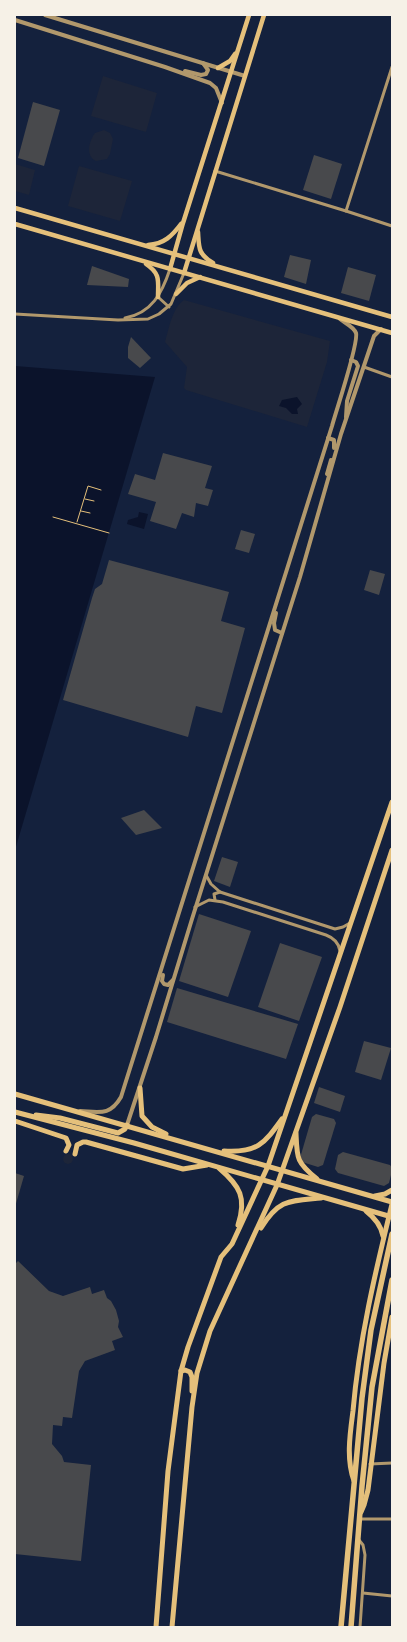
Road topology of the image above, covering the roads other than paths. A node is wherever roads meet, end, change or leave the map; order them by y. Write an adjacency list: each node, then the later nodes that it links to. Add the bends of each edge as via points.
1 (45, 15): 6 (street)
2 (249, 15): 5 (main road)
3 (264, 15): 11 (main road)
4 (15, 20): 7 (street)
5 (237, 51): 9 (main road, via 230,61); 10 (main road)
6 (203, 63): 7 (street, via 208,70 206,74 201,75); 9 (street)
7 (165, 67): 13 (street, via 210,83 216,88)
8 (392, 67): 12 (street)
9 (218, 68): 10 (street)
10 (231, 72): 11 (street); 13 (main road)
11 (245, 76): 14 (main road)
12 (391, 76): 16 (street)
13 (222, 103): 17 (main road)
14 (215, 171): 16 (street); 20 (main road)
15 (15, 208): 21 (main road)
16 (346, 211): 19 (street)
17 (182, 223): 21 (main road, via 167,240 157,244); 22 (main road)
18 (15, 224): 24 (main road)
19 (392, 226)
20 (198, 227): 23 (main road); 25 (main road, via 199,251)
21 (143, 244): 22 (main road)
22 (174, 254): 23 (main road); 26 (main road)
23 (189, 258): 25 (main road); 27 (main road)
24 (141, 261): 26 (main road); 30 (main road, via 157,276)
25 (219, 266): 34 (main road)
26 (170, 269): 27 (main road); 30 (street)
27 (184, 273): 28 (main road); 29 (street)
28 (201, 277): 29 (main road, via 187,283); 33 (main road)
29 (176, 294): 31 (street)
30 (158, 297): 31 (street); 35 (street, via 142,312)
31 (169, 307): 35 (street, via 148,319)
32 (15, 314): 35 (street)
33 (337, 316): 36 (main road); 38 (street, via 356,333 357,339)
34 (392, 317)
35 (118, 320)
36 (381, 329): 37 (main road); 39 (street, via 374,336)
37 (392, 332)
38 (351, 360): 41 (street, via 358,366 346,404); 42 (street)
39 (364, 367): 40 (street); 41 (street)
40 (392, 377)
41 (346, 419): 43 (street)
42 (328, 438): 43 (street, via 334,440 335,444); 44 (street)
43 (327, 481): 45 (street)
44 (280, 593): 45 (street, via 274,627 275,630); 55 (street)
45 (282, 632): 48 (street)
46 (392, 802): 52 (main road)
47 (392, 850): 66 (main road, via 340,1008)
48 (206, 875): 49 (street, via 210,884); 51 (street)
49 (220, 892): 50 (street, via 214,894); 53 (street)
50 (215, 900): 51 (street); 54 (street)
51 (196, 907): 57 (street)
52 (352, 922): 53 (street, via 343,927); 56 (main road)
53 (331, 927): 54 (street, via 332,930)
54 (326, 935): 56 (street, via 335,940 339,946)
55 (168, 953): 57 (street, via 162,981 168,985); 60 (street, via 116,1106 105,1113)
56 (340, 956): 62 (main road)
57 (174, 979): 58 (street)
58 (140, 1088): 65 (street); 67 (main road, via 142,1116 152,1127)
59 (15, 1094): 60 (main road)
60 (80, 1111): 65 (main road)
61 (15, 1112): 63 (main road)
62 (285, 1115): 68 (main road, via 261,1145 235,1152); 72 (main road)
63 (29, 1116): 65 (main road, via 45,1115 60,1118 118,1134 126,1129); 71 (main road)
64 (15, 1121): 69 (main road, via 66,1138 69,1145)
65 (127, 1125): 67 (main road)
66 (296, 1130): 74 (main road); 76 (main road, via 299,1162)
67 (176, 1139): 68 (main road)
68 (212, 1150): 72 (main road)
69 (66, 1151)
70 (75, 1154): 71 (main road, via 77,1145 82,1142 183,1169)
71 (209, 1164): 73 (main road)
72 (268, 1166): 74 (main road); 75 (main road)
73 (216, 1167): 75 (main road); 86 (main road, via 233,1181 242,1198 242,1213)
74 (282, 1170): 76 (main road); 77 (main road)
75 (262, 1180): 77 (main road); 86 (main road)
76 (319, 1181): 79 (main road)
77 (277, 1185): 80 (main road); 87 (main road)
78 (392, 1190): 79 (main road)
79 (373, 1196): 81 (main road)
80 (325, 1198): 82 (main road); 87 (main road, via 293,1200 283,1204 270,1214)
81 (392, 1203): 83 (main road)
82 (364, 1209): 83 (main road); 85 (main road, via 374,1217)
83 (391, 1216): 85 (main road)
84 (391, 1237): 94 (highway, via 371,1330)
85 (383, 1238): 94 (main road, via 363,1331 355,1386 350,1437 350,1460)
86 (232, 1244): 90 (main road, via 221,1257 194,1328)
87 (248, 1250): 91 (main road, via 210,1331 198,1373)
88 (392, 1280): 95 (highway, via 372,1387)
89 (392, 1317): 93 (main road)
90 (182, 1371): 91 (main road, via 190,1372 192,1377); 100 (main road, via 168,1471)
91 (193, 1404): 101 (main road)
92 (392, 1463): 93 (street)
93 (370, 1464): 95 (main road)
94 (355, 1484): 102 (highway)
95 (361, 1515): 96 (street); 97 (highway)
96 (392, 1519)
97 (359, 1540): 98 (street, via 365,1555); 103 (highway)
98 (363, 1593): 99 (street); 104 (street)
99 (392, 1596)
100 (156, 1627)
101 (172, 1627)
102 (341, 1627)
103 (352, 1627)
104 (360, 1627)

